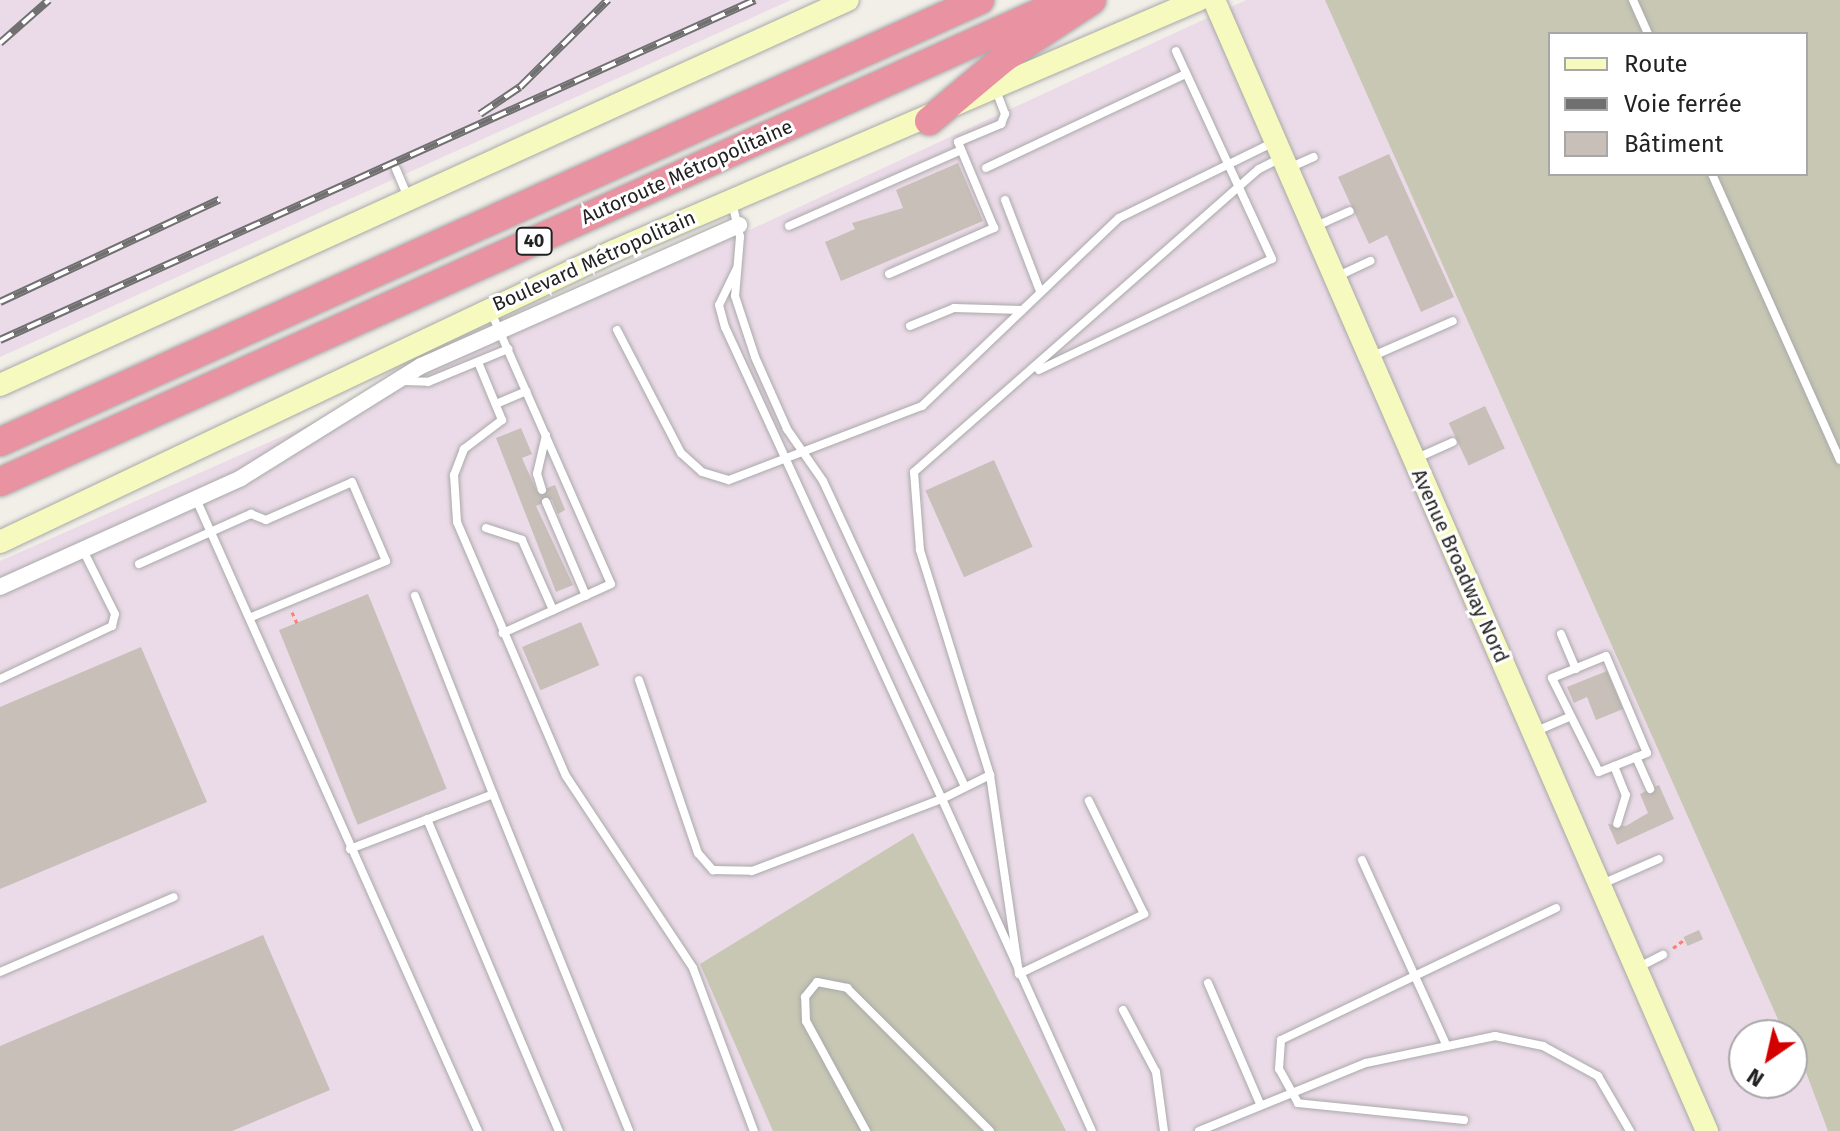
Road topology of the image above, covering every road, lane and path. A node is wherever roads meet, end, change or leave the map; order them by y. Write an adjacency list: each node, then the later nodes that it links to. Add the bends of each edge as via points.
1 (848, 0): 24 (main road)
2 (947, 0): 13 (highway)
3 (980, 0): 13 (highway, Autoroute Métropolitaine / 40)
4 (1068, 0): 56 (highway, Autoroute Métropolitaine / 40)
5 (1092, 0): 14 (highway, via 1004,58)
6 (1198, 0): 12 (main road, Boulevard Métropolitain)
7 (1214, 0): 16 (main road, Avenue Broadway Nord)
8 (1633, 0): 9 (lane)
9 (1647, 32)
10 (1176, 51): 11 (lane)
11 (1186, 74): 18 (lane); 19 (lane)
12 (996, 91): 14 (main road, Boulevard Métropolitain); 15 (lane, via 1004,119 958,142)
13 (736, 110): 50 (highway, Autoroute Métropolitaine / 40)
14 (929, 121): 25 (main road, Boulevard Métropolitain)
15 (961, 150): 28 (lane); 32 (lane, via 994,228)
16 (1281, 156): 17 (lane); 18 (lane); 22 (lane); 29 (main road, Avenue Broadway Nord)
17 (1314, 157)
18 (1228, 162): 22 (lane); 34 (lane, via 1119,218)
19 (986, 168)
20 (396, 169): 24 (lane)
21 (1713, 176): 55 (lane)
22 (1240, 188): 44 (lane); 44 (lane, via 1272,259)
23 (1005, 200): 34 (lane, via 1027,273)
24 (410, 201): 46 (main road)
25 (732, 202): 27 (lane); 35 (main road, Boulevard Métropolitain)
26 (1350, 211): 29 (lane)
27 (739, 225): 31 (lane); 39 (street)
28 (789, 226)
29 (1312, 228): 33 (main road, Avenue Broadway Nord)
30 (1371, 261): 33 (lane)
31 (737, 268): 52 (lane, via 735,296 755,357); 53 (lane, via 720,313)
32 (889, 274)
33 (1334, 278): 42 (main road, Avenue Broadway Nord)
34 (1040, 291): 36 (lane)
35 (489, 308): 39 (lane); 62 (main road, Boulevard Métropolitain, via 262,424)
36 (1022, 310): 38 (lane, via 954,308); 52 (lane, via 922,406)
37 (1453, 321): 42 (lane)
38 (910, 326)
39 (500, 330): 41 (lane); 45 (street)
40 (617, 330): 53 (lane, via 692,465 729,480)
41 (508, 349): 43 (lane); 47 (lane)
42 (1369, 358): 54 (main road, Avenue Broadway Nord)
43 (478, 362): 45 (lane, via 428,382); 48 (lane)
44 (1024, 377): 79 (lane, via 926,454 910,481 920,550)
45 (395, 381): 58 (street, via 259,468)
46 (0, 385)
47 (526, 391): 48 (lane); 49 (lane)
48 (496, 404): 70 (lane, via 502,420 464,449 453,494 457,522)
49 (546, 434): 57 (lane, via 537,474); 67 (lane, via 611,584)
50 (0, 442)
51 (1453, 442): 54 (lane)
52 (802, 452): 53 (lane); 80 (lane, via 823,481)
53 (784, 457): 83 (lane)
54 (1413, 460): 76 (main road, Avenue Broadway Nord)
55 (1840, 460)
56 (0, 482)
57 (542, 490)
58 (196, 498): 61 (lane); 63 (street)
59 (546, 502): 67 (lane)
60 (486, 528): 68 (lane, via 522,540)
61 (211, 531): 64 (lane); 69 (lane); 69 (lane, via 251,514 266,520 352,482 386,561)
62 (0, 542)
63 (83, 550): 65 (street); 73 (lane, via 115,614 112,626)
64 (139, 564)
65 (0, 587)
66 (415, 596): 82 (lane)
67 (586, 596): 68 (lane)
68 (553, 610): 70 (lane)
69 (249, 618): 87 (lane)
70 (503, 633): 107 (lane, via 566,776 693,968)
71 (1561, 634): 72 (lane)
72 (1576, 669): 75 (lane, via 1552,678); 77 (lane, via 1606,656 1647,753)
73 (0, 679)
74 (639, 680): 83 (lane, via 698,853 713,870 752,871)
75 (1569, 717): 76 (lane); 78 (lane, via 1599,772)
76 (1533, 733): 90 (main road, Avenue Broadway Nord)
77 (1636, 757): 78 (lane); 81 (lane)
78 (1614, 766): 86 (lane, via 1626,795)
79 (990, 775): 80 (lane); 97 (lane)
80 (965, 787): 83 (lane)
81 (1650, 789)
82 (493, 794): 85 (lane); 106 (lane)
83 (942, 799): 97 (lane)
84 (1089, 801): 97 (lane, via 1144,914)
85 (427, 819): 87 (lane); 105 (lane)
86 (1617, 824)
87 (350, 849): 104 (lane)
88 (1659, 859): 90 (lane)
89 (1362, 860): 96 (lane)
90 (1600, 885): 94 (main road, Avenue Broadway Nord)
91 (174, 897): 95 (lane)
92 (1556, 908): 96 (lane)
93 (1663, 955): 94 (lane)
94 (1636, 968): 114 (main road, Avenue Broadway Nord)
95 (0, 972)
96 (1414, 973): 100 (lane); 101 (lane, via 1281,1040 1277,1058)
97 (1019, 974): 110 (lane)
98 (1208, 983): 102 (lane)
99 (1123, 1010): 111 (lane, via 1156,1072)
100 (1445, 1042): 101 (lane); 113 (lane, via 1495,1036 1563,1054 1609,1088)
101 (1290, 1091): 102 (lane); 103 (lane, via 1309,1106)
102 (1260, 1104): 112 (lane)
103 (1464, 1120)
104 (478, 1131)
105 (559, 1131)
106 (631, 1131)
107 (754, 1131)
108 (866, 1131): 109 (lane, via 806,1021 805,997 817,982 847,988)
109 (990, 1131)
110 (1092, 1131)
111 (1164, 1131)
112 (1199, 1131)
113 (1630, 1131)
114 (1707, 1131)

